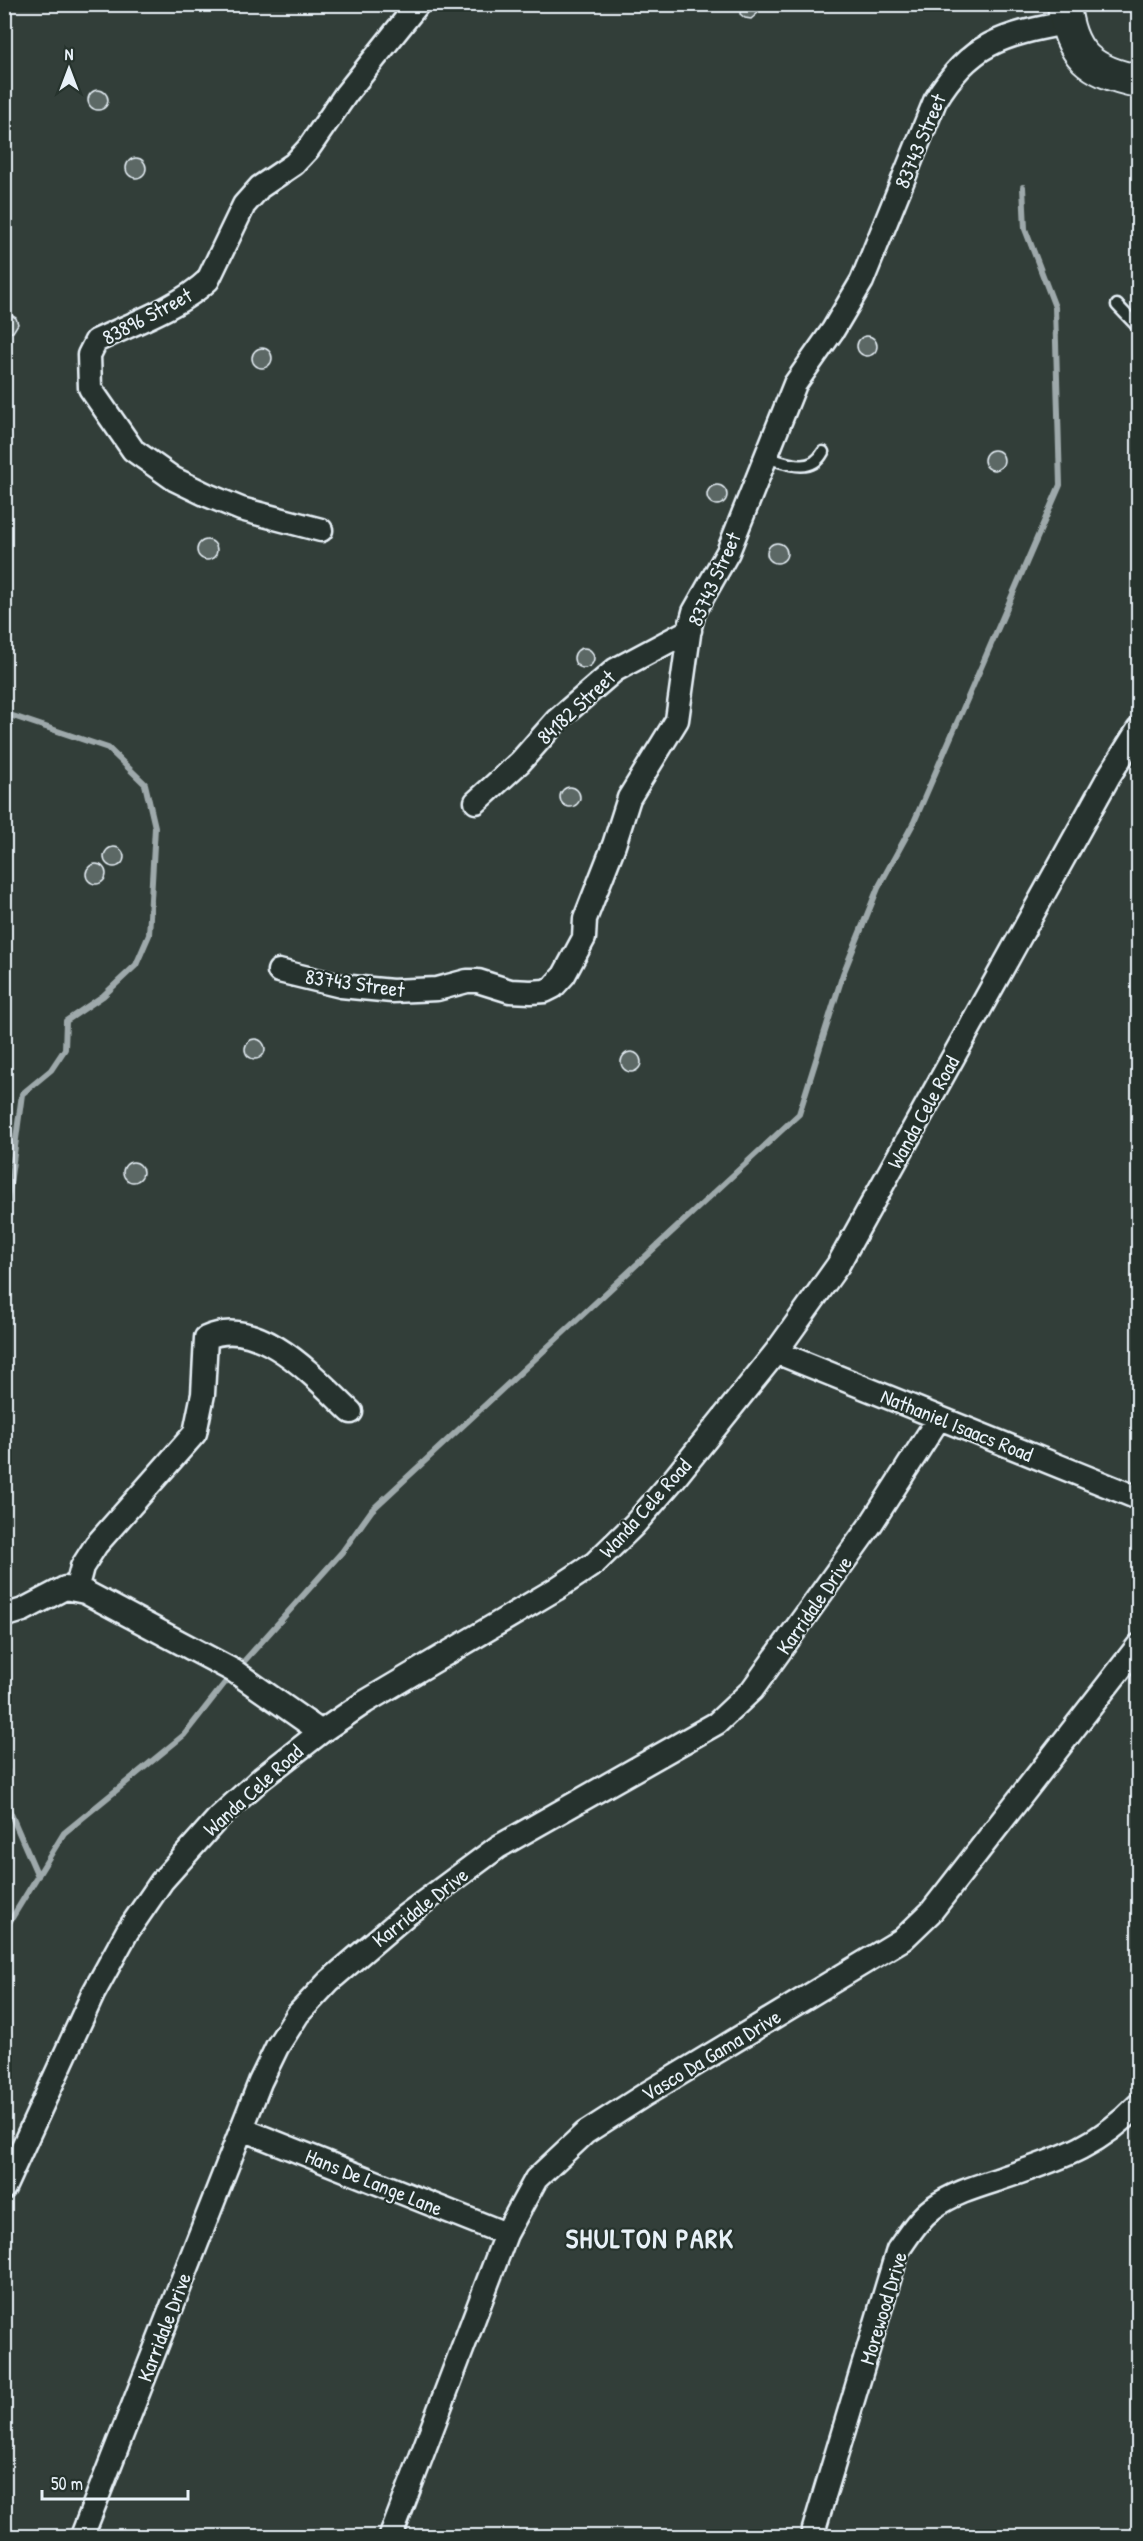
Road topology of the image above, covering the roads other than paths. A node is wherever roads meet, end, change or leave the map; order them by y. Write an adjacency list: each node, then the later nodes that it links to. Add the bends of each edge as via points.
1 (418, 4): 8 (street, 83896 Street, via 308,149 294,164 260,187 244,205 208,280 181,299 96,341 89,355 90,388 133,450 174,479 207,495 241,509)
2 (1065, 14): 3 (street, via 1071,39 1086,60 1108,75); 7 (street, 83743 Street, via 984,46 950,76 935,101 862,281 795,384)
3 (1138, 81)
4 (1117, 304): 5 (lane)
5 (1138, 327)
6 (823, 452): 7 (lane, via 815,462 801,467)
7 (766, 458): 9 (street, 83743 Street, via 728,552 694,612)
8 (321, 530)
9 (690, 630): 11 (street, 84182 Street, via 615,670 557,720 520,762); 12 (street, 83743 Street, via 677,720 629,798 585,919 584,938 573,962 553,987 531,992 467,981 437,989 392,991 333,984)
10 (1138, 730): 13 (street, Wanda Cele Road, via 838,1265)
11 (476, 802)
12 (279, 971)
13 (776, 1352): 15 (street, Nathaniel Isaacs Road); 20 (street, Wanda Cele Road, via 674,1479 595,1563)
14 (351, 1412): 17 (street, via 284,1351 257,1338 227,1333 206,1338 203,1394 195,1433 96,1545 82,1568)
15 (939, 1418): 16 (street, Nathaniel Isaacs Road); 22 (street, Karridale Drive, via 871,1524 752,1690 717,1723 498,1847 405,1916 329,1981 298,2014 277,2047)
16 (1138, 1498)
17 (76, 1590): 18 (street, via 65,1588); 20 (street, via 234,1671)
18 (4, 1616)
19 (1138, 1646): 24 (street, Vasco Da Gama Drive, via 931,1912 903,1939 585,2133 536,2179)
20 (321, 1732): 23 (street, Wanda Cele Road, via 219,1817 162,1881 127,1932 93,1994)
21 (1138, 2105): 27 (street, Morewood Drive, via 1112,2130 1082,2149 962,2192 933,2208 912,2229 898,2250)
22 (242, 2129): 24 (street, Hans De Lange Lane); 25 (street, Karridale Drive)
23 (4, 2188)
24 (506, 2234): 26 (street, Vasco Da Gama Drive)
25 (82, 2536)
26 (391, 2536)
27 (812, 2536)

